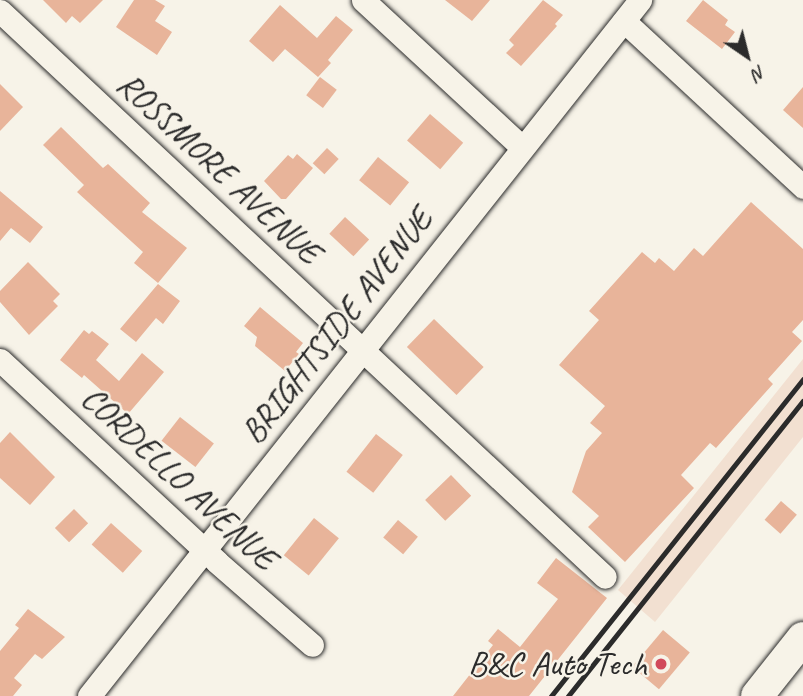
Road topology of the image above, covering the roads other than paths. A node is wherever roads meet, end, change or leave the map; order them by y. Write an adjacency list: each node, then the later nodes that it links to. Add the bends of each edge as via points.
1 (363, 0): 5 (street)
2 (640, 0): 4 (street, BRIGHTSIDE AVENUE)
3 (0, 10): 7 (street, ROSSMORE AVENUE)
4 (624, 21): 5 (street, BRIGHTSIDE AVENUE); 6 (street)
5 (522, 147): 7 (street, BRIGHTSIDE AVENUE)
6 (803, 187)
7 (363, 349): 9 (street, BRIGHTSIDE AVENUE); 10 (street, ROSSMORE AVENUE)
8 (0, 360): 9 (street, CORDELLO AVENUE)
9 (205, 550): 12 (street, CORDELLO AVENUE); 13 (street, BRIGHTSIDE AVENUE)
10 (606, 577)
11 (803, 638): 14 (main road)
12 (312, 645)
13 (89, 696)
14 (757, 696)

